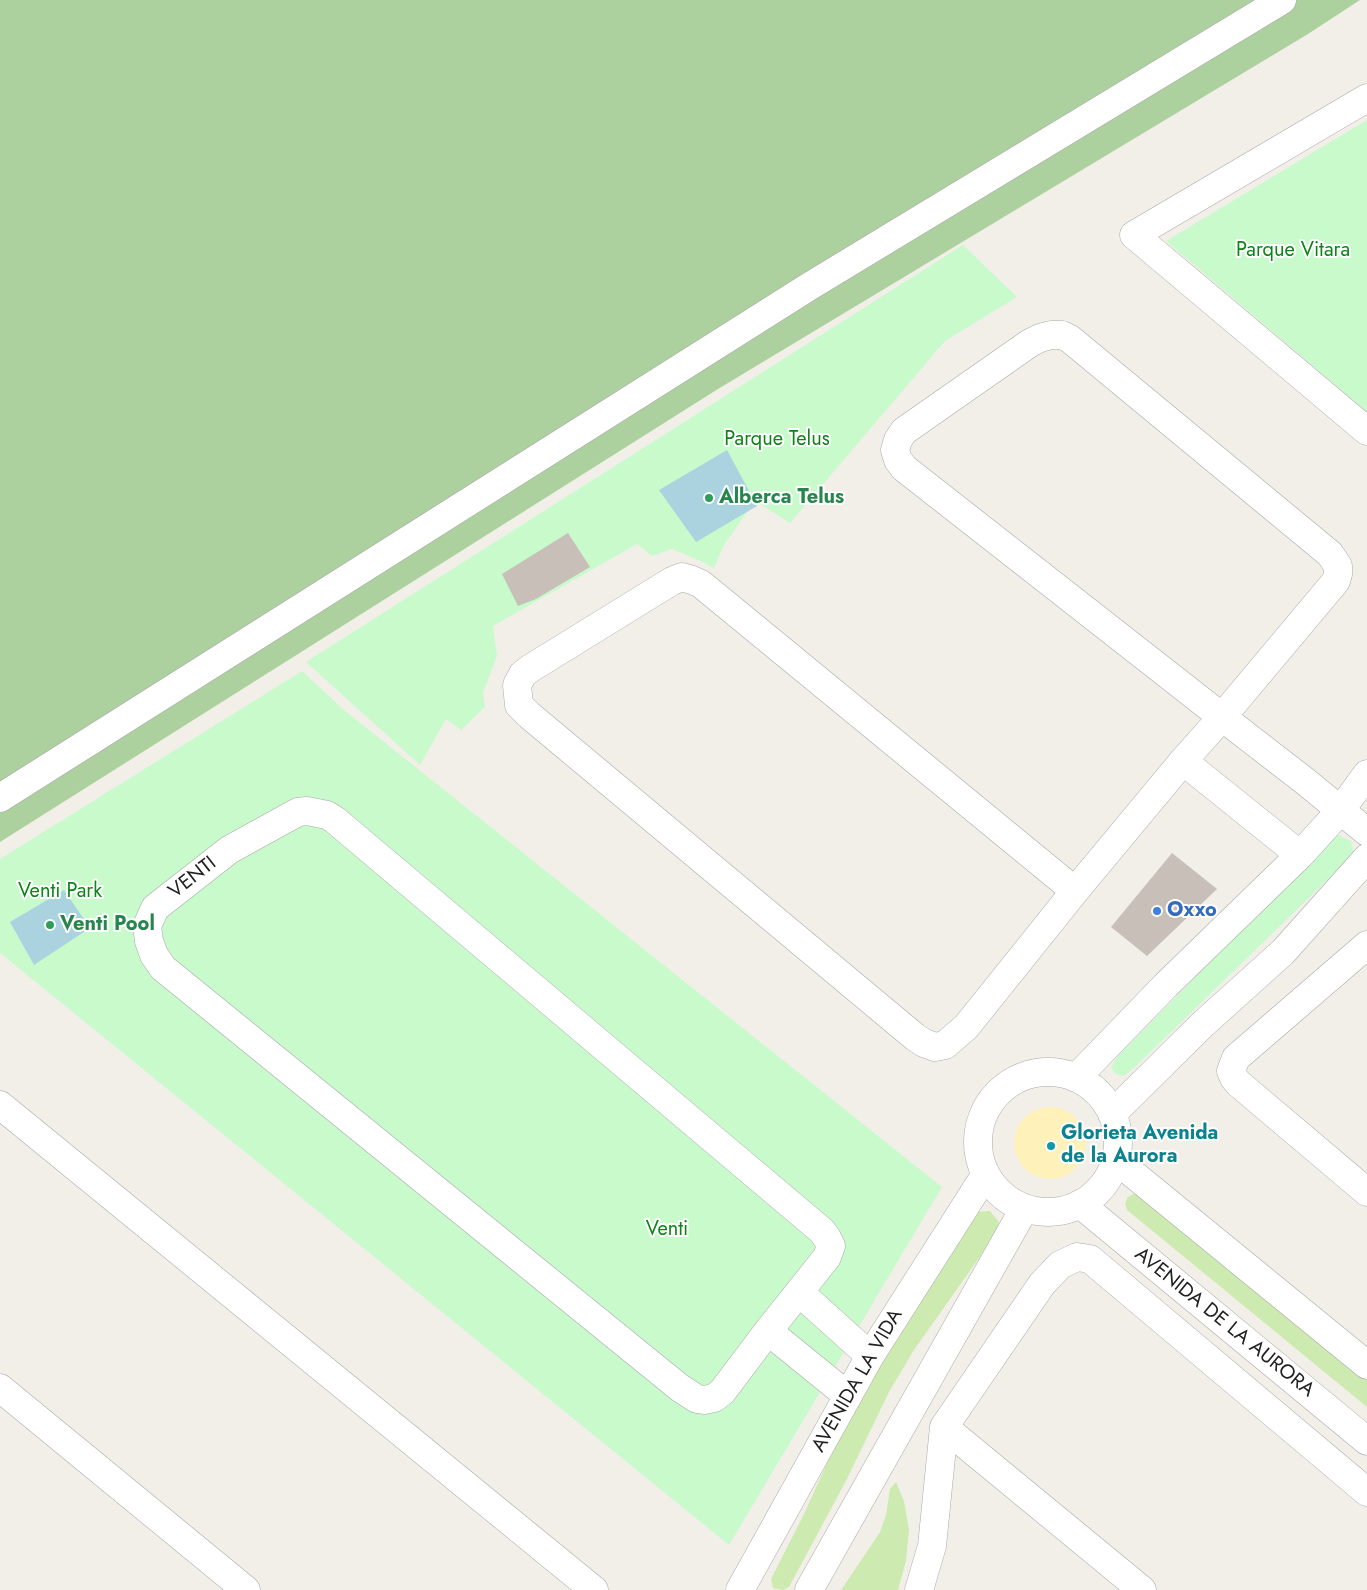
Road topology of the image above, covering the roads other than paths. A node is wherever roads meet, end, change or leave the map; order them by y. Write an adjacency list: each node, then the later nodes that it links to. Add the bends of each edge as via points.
1 (1282, 0): 7 (street, via 810,286)
2 (1367, 98): 3 (street, via 1134,235)
3 (1367, 431)
4 (1222, 716): 4 (street, via 904,468 895,450 904,431 1030,343 1051,335 1062,335 1330,554 1338,566 1336,581); 5 (street); 8 (street)
5 (1183, 761): 10 (street); 12 (street)
6 (1367, 774): 8 (street)
7 (0, 798)
8 (1340, 811): 9 (street); 10 (street)
9 (1367, 832)
10 (1300, 855): 14 (street)
11 (1367, 858): 16 (street, via 1283,952 1203,1024)
12 (1075, 891): 12 (street, via 701,584 692,580 682,577 672,581 531,668 517,685 519,705 530,715 924,1043 935,1048 946,1045 966,1027)
13 (1367, 945): 19 (street, via 1236,1058 1231,1071 1238,1083)
14 (1076, 1078): 16 (street, via 1091,1086); 18 (street, via 1054,1072 1031,1073 1010,1082 993,1097 982,1117 977,1140)
15 (0, 1105): 32 (street)
16 (1112, 1114): 17 (street, via 1117,1130)
17 (1116, 1160): 20 (street, via 1105,1183); 25 (street)
18 (984, 1177): 21 (street); 24 (street, AVENIDA LA VIDA)
19 (1367, 1192)
20 (1080, 1204): 21 (street, via 1052,1212); 29 (street, AVENIDA DE LA AURORA)
21 (1024, 1208): 34 (street)
22 (799, 1292): 23 (street, VENTI); 23 (street, VENTI, via 830,1252 831,1246 822,1231 327,815 307,810 298,812 230,850 154,908 148,926 149,941 163,968 690,1395 704,1400 722,1392); 24 (street)
23 (768, 1331): 27 (street)
24 (870, 1356): 27 (street, AVENIDA LA VIDA)
25 (1367, 1365)
26 (0, 1388): 31 (street)
27 (848, 1396): 33 (street, AVENIDA LA VIDA)
28 (944, 1427): 30 (street, via 1042,1284 1060,1265 1077,1257 1090,1259); 35 (street, via 932,1546); 36 (street)
29 (1367, 1441)
30 (1367, 1492)
31 (246, 1590)
32 (594, 1590)
33 (740, 1590)
34 (809, 1590)
35 (919, 1590)
36 (1142, 1590)

